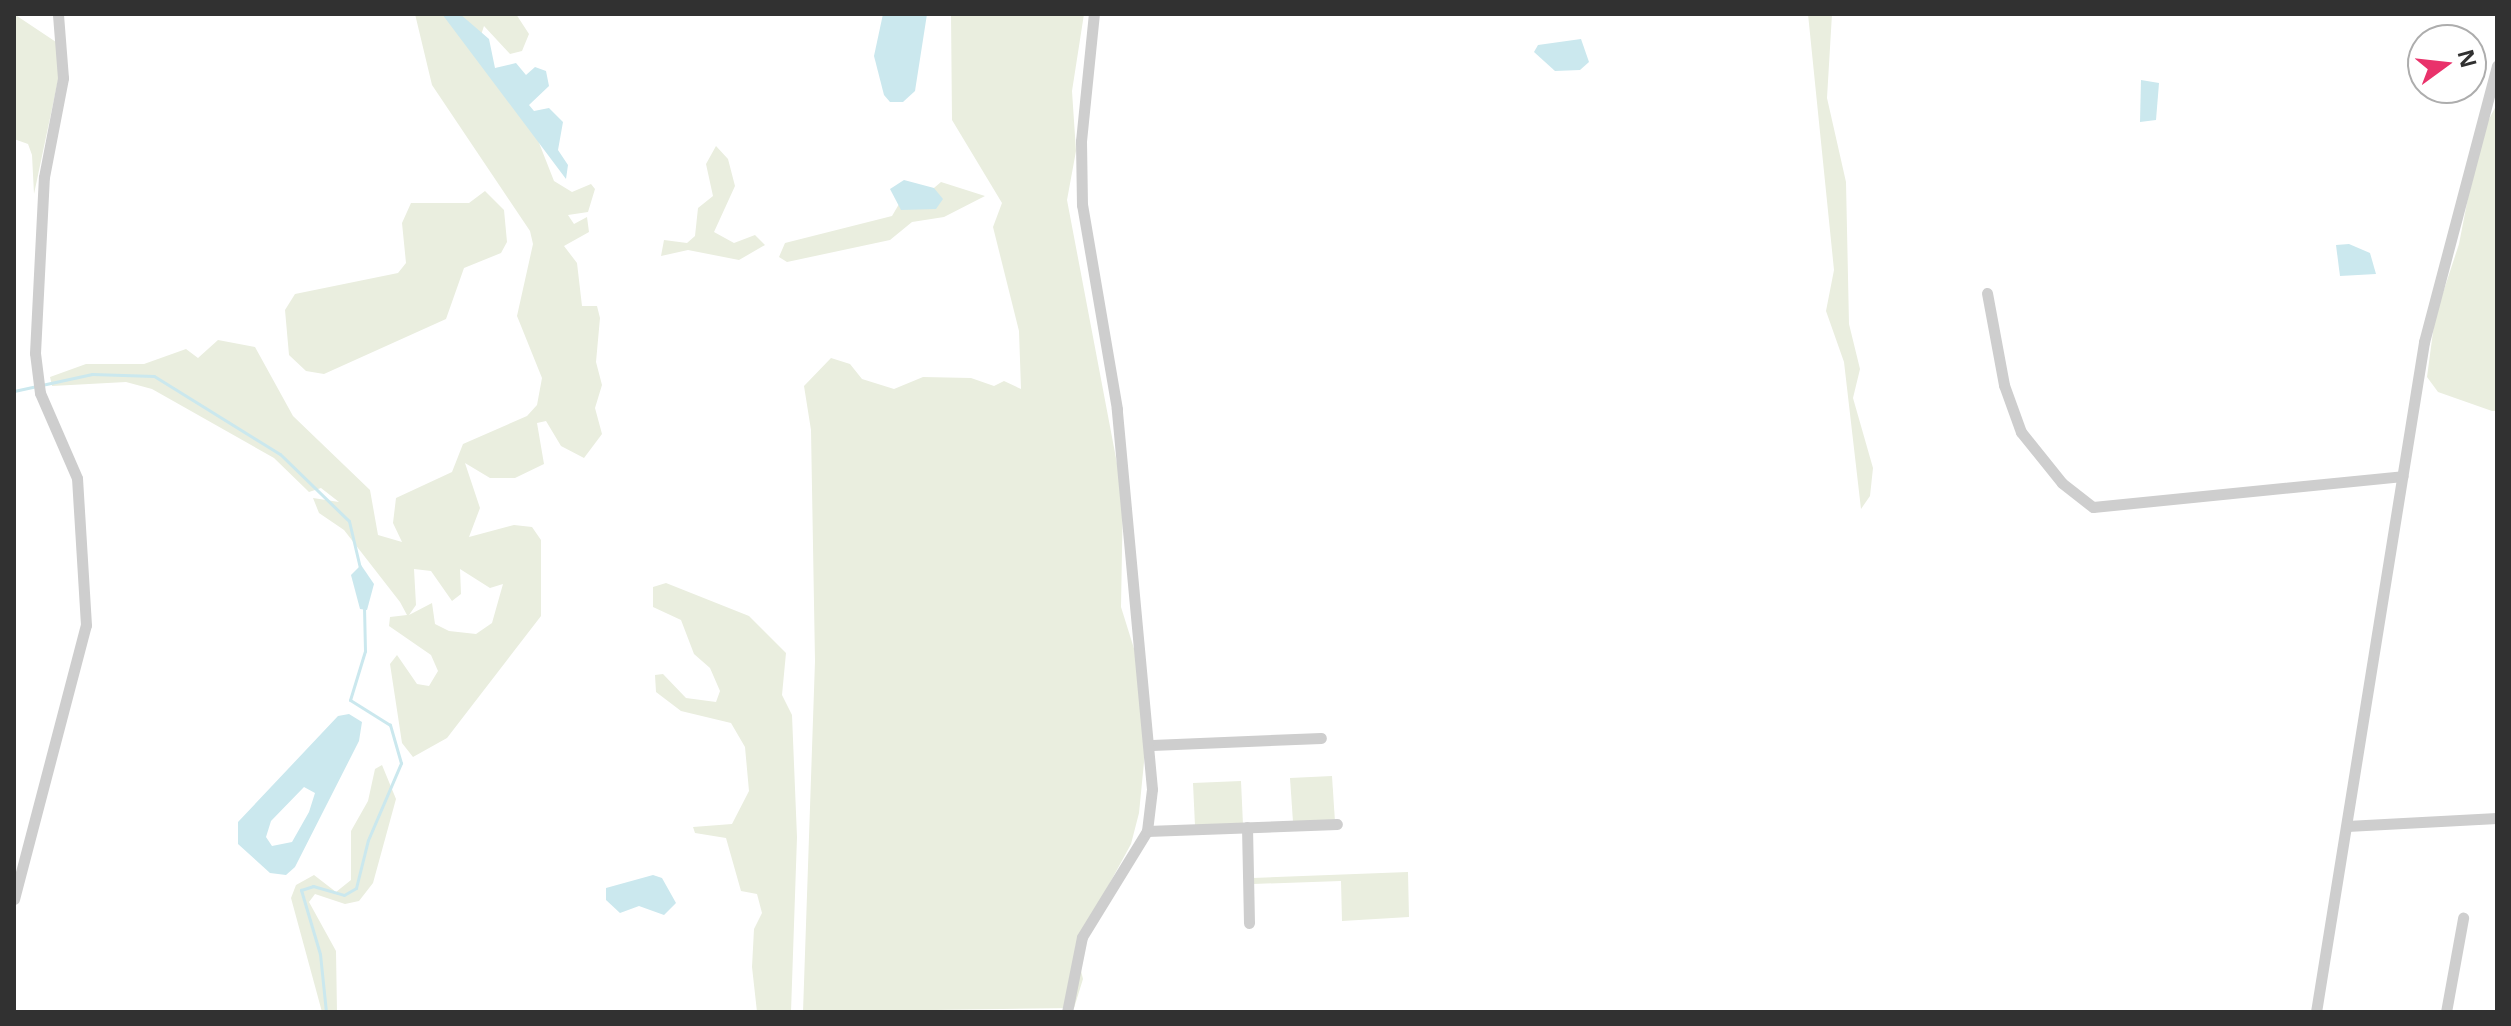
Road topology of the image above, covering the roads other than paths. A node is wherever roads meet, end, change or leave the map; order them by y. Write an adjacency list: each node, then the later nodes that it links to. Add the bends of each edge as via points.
1 (58, 14): 13 (street, via 63,78 44,177 35,353 40,393 77,478 86,625)
2 (1094, 14): 7 (street, via 1081,141 1082,205 1117,409)
3 (2497, 65): 5 (street, via 2442,261)
4 (1987, 293): 5 (street, via 2004,385 2021,432 2062,483 2093,507)
5 (2402, 476): 10 (street)
6 (1321, 738): 7 (street)
7 (1152, 745): 12 (street)
8 (2497, 818): 10 (street)
9 (1337, 824): 11 (street)
10 (2347, 826): 17 (street)
11 (1247, 827): 12 (street); 15 (street)
12 (1147, 831): 16 (street, via 1082,937)
13 (14, 899)
14 (2463, 918): 18 (street)
15 (1249, 923)
16 (1067, 1012)
17 (2316, 1012)
18 (2446, 1012)

